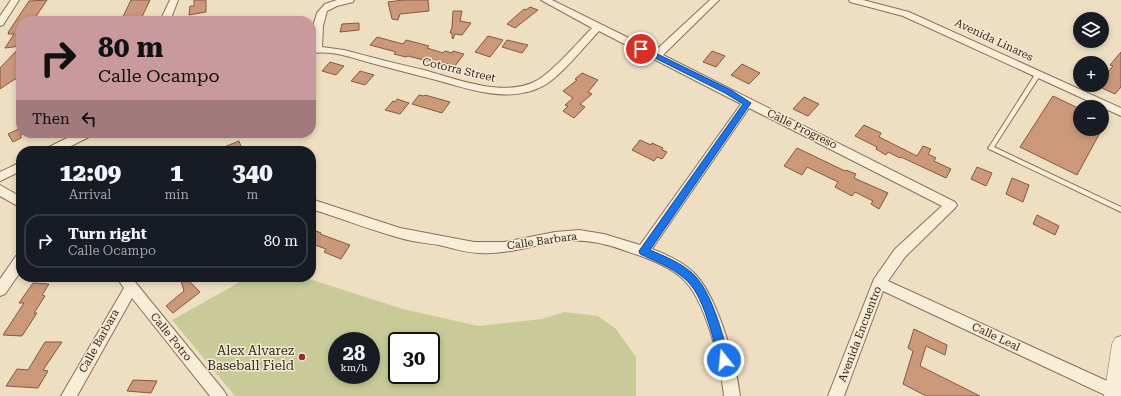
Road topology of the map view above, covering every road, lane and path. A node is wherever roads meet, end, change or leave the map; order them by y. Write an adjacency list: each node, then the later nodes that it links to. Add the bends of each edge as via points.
1 (16, 0): 8 (street)
2 (174, 0): 7 (street)
3 (350, 0): 10 (street, via 327,5 323,9)
4 (545, 0): 9 (street, Calle Progreso)
5 (715, 0): 12 (street)
6 (853, 0): 13 (street, Avenida Linares, via 906,14)
7 (167, 16)
8 (0, 23)
9 (599, 26): 11 (street, Cotorra Street, via 550,76 539,84 511,91 483,89 344,53); 12 (street, Calle Progreso)
10 (316, 38)
11 (316, 50)
12 (657, 55): 14 (street, Calle Progreso)
13 (1038, 74): 15 (street, Avenida Linares); 24 (lane, via 991,148)
14 (747, 103): 22 (street, Calle Progreso, via 848,151); 25 (street)
15 (1121, 112)
16 (77, 138): 17 (street)
17 (61, 146)
18 (16, 168): 19 (street)
19 (0, 176)
20 (0, 190): 21 (street)
21 (16, 200)
22 (951, 205): 28 (street, Avenida Encuentro, via 900,253)
23 (316, 206): 25 (street, Calle Barbara, via 401,233 464,246 500,247 579,235)
24 (1121, 210)
25 (643, 251): 34 (street, Calle Barbara, via 688,275 701,292 721,346)
26 (16, 267): 29 (street)
27 (127, 282): 32 (street, Calle Barbara); 33 (street, Calle Potro)
28 (879, 283): 31 (street, Calle Leal); 35 (street, Avenida Encuentro)
29 (0, 290)
30 (1120, 354): 31 (street)
31 (1113, 394)
32 (69, 396)
33 (219, 396)
34 (732, 396)
35 (836, 396)

